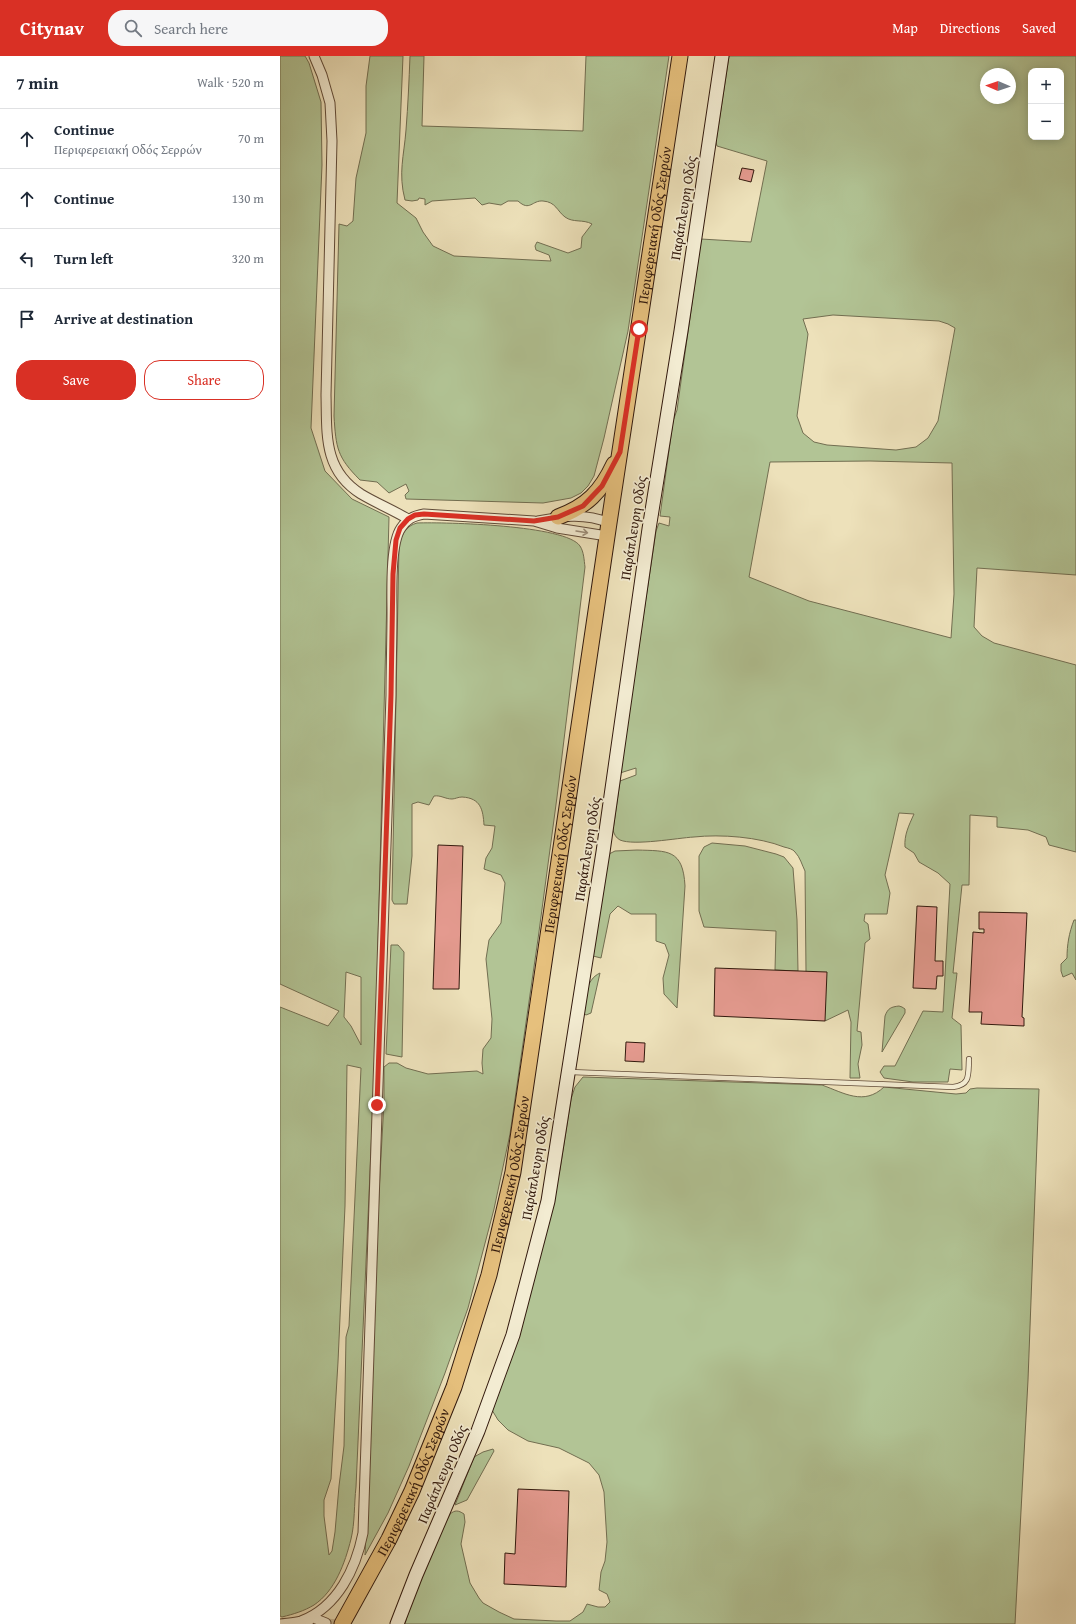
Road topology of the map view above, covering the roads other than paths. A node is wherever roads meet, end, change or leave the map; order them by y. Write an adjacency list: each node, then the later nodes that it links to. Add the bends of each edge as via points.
1 (314, 56): 6 (street, via 330,103 332,142 326,394 330,457 338,471 361,494)
2 (680, 56): 4 (main road, Περιφερειακή Οδός Σερρών)
3 (722, 56): 10 (street, Παράπλευρη Οδός)
4 (620, 452): 5 (main road, via 602,486 593,496 583,506); 8 (main road, Περιφερειακή Οδός Σερρών)
5 (558, 517): 7 (street); 8 (street, via 591,517)
6 (408, 519): 7 (street, via 424,514); 11 (street, via 400,528 396,540 393,574 363,1533 350,1574 332,1599)
7 (534, 521): 8 (street, one-way to 8, via 557,528)
8 (608, 529): 14 (main road, Περιφερειακή Οδός Σερρών, via 532,1052 504,1215 489,1275 454,1387 412,1491)
9 (969, 1059): 10 (lane, via 965,1084 952,1088)
10 (568, 1072): 15 (street, Παράπλευρη Οδός, via 548,1201 513,1335 478,1431 416,1575)
11 (309, 1620): 12 (street); 13 (street)
12 (326, 1623)
13 (280, 1624)
14 (342, 1624)
15 (398, 1624)

